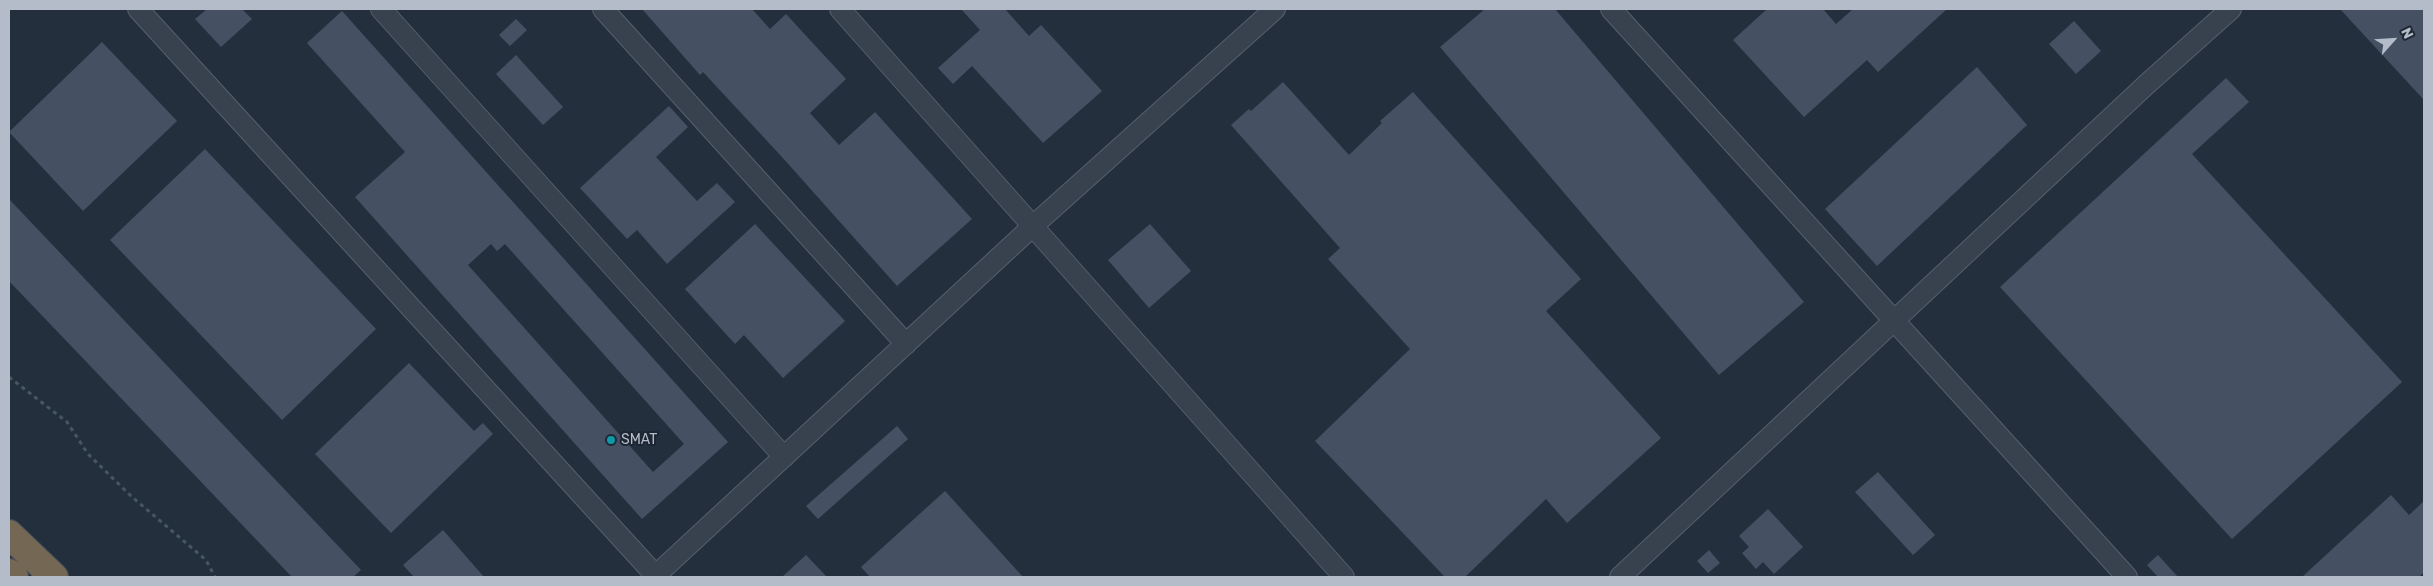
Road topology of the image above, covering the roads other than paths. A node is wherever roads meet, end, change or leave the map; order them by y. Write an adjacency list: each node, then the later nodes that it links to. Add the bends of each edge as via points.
1 (138, 9): 16 (street)
2 (381, 9): 11 (street)
3 (603, 9): 10 (street)
4 (840, 9): 8 (street)
5 (1276, 9): 8 (street)
6 (1611, 9): 9 (street)
7 (2231, 9): 9 (street)
8 (1034, 225): 10 (street); 17 (street)
9 (1894, 322): 18 (street); 19 (street)
10 (906, 344): 11 (street)
11 (784, 457): 16 (street)
12 (9, 534): 15 (highway)
13 (9, 573): 14 (highway)
14 (14, 577)
15 (54, 577)
16 (655, 577)
17 (1344, 577)
18 (1620, 577)
19 (2127, 577)

